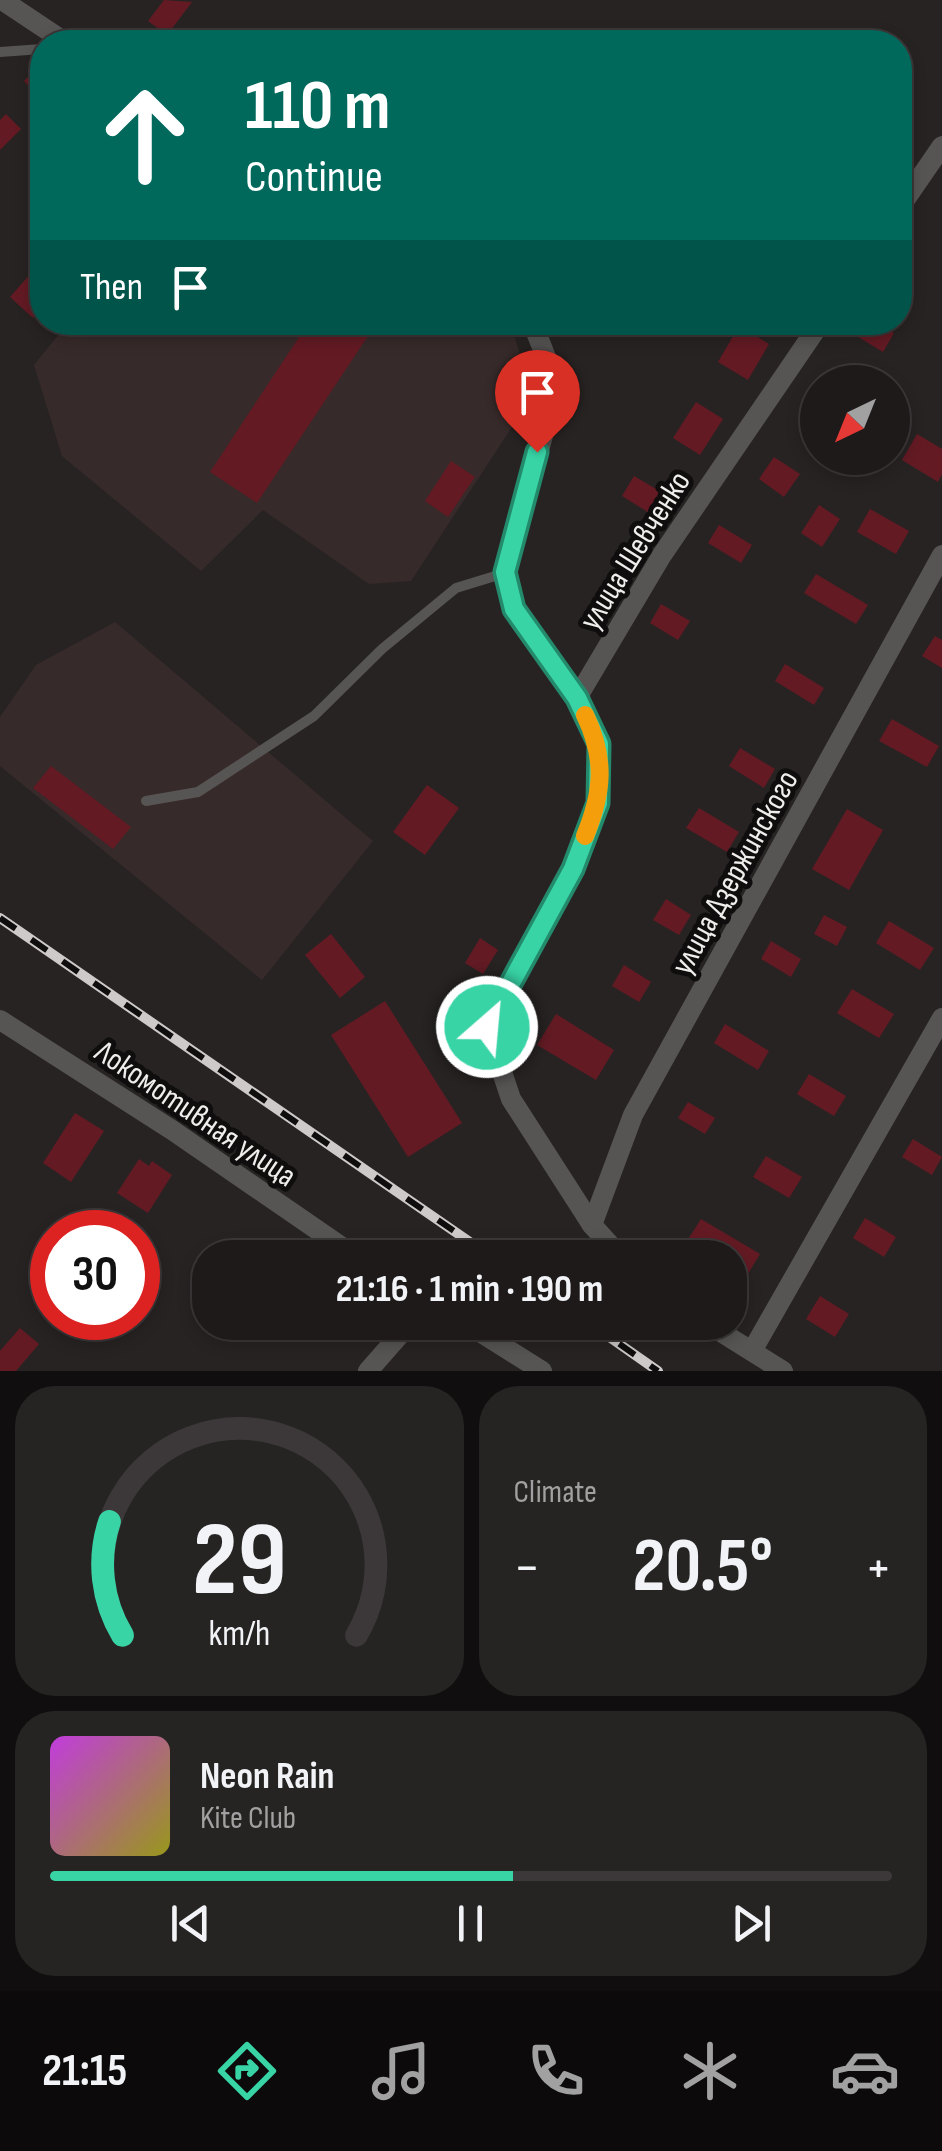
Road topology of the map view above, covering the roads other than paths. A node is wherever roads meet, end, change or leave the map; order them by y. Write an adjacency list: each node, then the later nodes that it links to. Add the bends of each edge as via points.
1 (2, 0): 2 (street)
2 (47, 30)
3 (30, 50): 4 (lane)
4 (0, 52)
5 (942, 146): 6 (street)
6 (912, 190)
7 (537, 335): 10 (street, via 557,385)
8 (812, 335): 11 (street, улица Шевченко, via 662,554)
9 (942, 555): 15 (street, улица Дзержинского, via 632,1115)
10 (505, 572): 11 (street, via 514,609); 12 (lane, via 456,588 314,716 198,792)
11 (577, 698): 15 (street, via 599,744 598,803 573,869 487,1027 511,1099)
12 (146, 801)
13 (942, 1018): 21 (street)
14 (0, 1020): 16 (street, Локомотивная улица)
15 (592, 1226): 17 (street)
16 (332, 1240)
17 (605, 1240)
18 (395, 1340): 22 (street)
19 (493, 1340): 23 (street)
20 (735, 1340): 21 (street)
21 (752, 1351): 24 (street)
22 (368, 1371)
23 (542, 1371)
24 (784, 1371)

